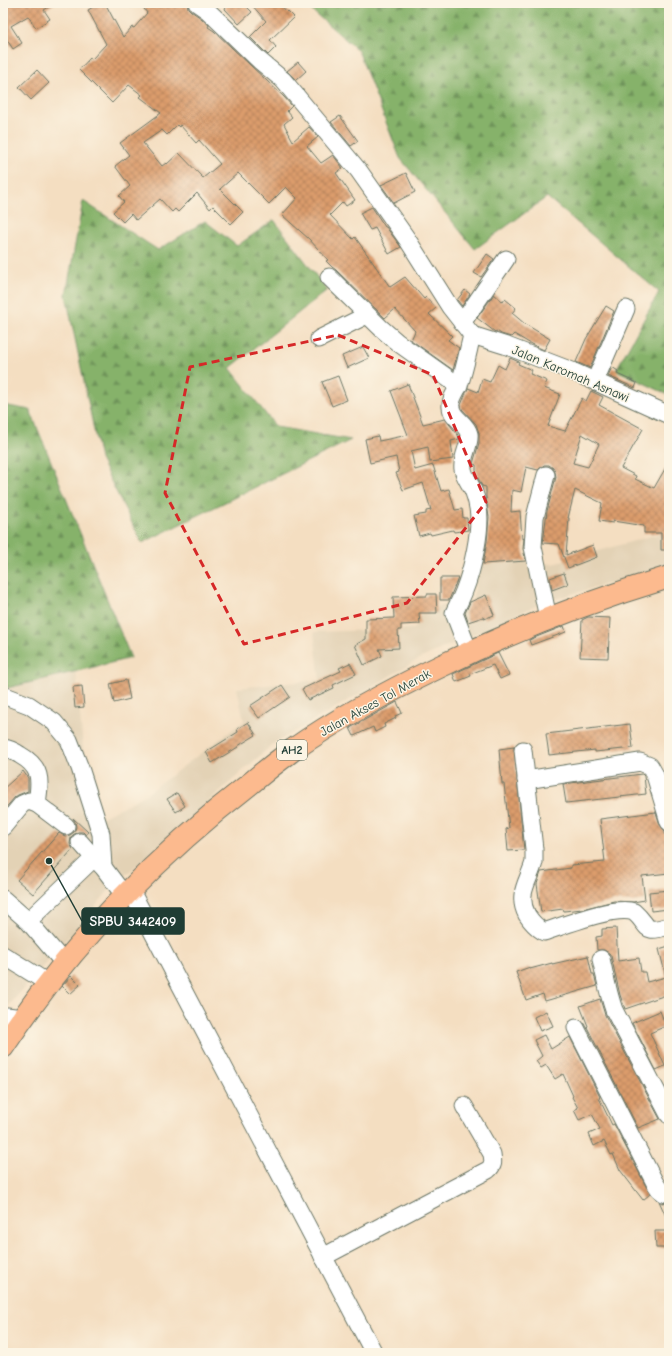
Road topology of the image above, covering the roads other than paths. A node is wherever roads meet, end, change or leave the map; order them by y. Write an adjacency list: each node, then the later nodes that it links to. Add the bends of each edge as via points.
1 (197, 3): 6 (street, via 283,80 339,146 407,239)
2 (506, 259): 6 (street)
3 (329, 277): 5 (street)
4 (626, 309): 8 (street)
5 (368, 315): 7 (street); 9 (street, via 397,342)
6 (467, 329): 8 (street, Jalan Karomah Asnawi); 9 (street)
7 (319, 339)
8 (595, 381): 10 (street, Jalan Karomah Asnawi)
9 (459, 386): 14 (street, via 451,406 455,417 467,427 469,434 463,469 478,508 480,526 469,576 454,613)
10 (669, 416)
11 (546, 475): 13 (street, via 535,517 533,546)
12 (669, 577): 13 (highway, Jalan Akses Tol Merak / AH2)
13 (548, 618): 14 (highway, Jalan Akses Tol Merak / AH2)
14 (469, 652): 25 (highway, Jalan Akses Tol Merak / AH2, via 372,701 293,750 200,823)
15 (3, 695): 24 (street, via 29,705 54,722 69,740 101,834)
16 (3, 748): 19 (street, via 27,758 36,767 40,783)
17 (523, 750): 18 (street)
18 (526, 780): 20 (street, via 640,762 650,766); 28 (street, via 534,861 522,899 534,926 544,932 609,912 624,910 634,912 646,927 652,930)
19 (37, 804): 21 (street); 22 (street, via 29,801 22,804)
20 (669, 820)
21 (66, 826)
22 (3, 827)
23 (80, 842): 24 (street)
24 (98, 863): 25 (street); 27 (street)
25 (127, 892): 31 (highway, Jalan Akses Tol Merak / AH2); 39 (street)
26 (3, 899): 27 (street)
27 (28, 921): 31 (street)
28 (669, 926)
29 (3, 955): 32 (street)
30 (601, 959): 37 (street, via 614,1010)
31 (64, 963): 32 (highway, Jalan Akses Tol Merak / AH2)
32 (48, 982): 33 (highway, Jalan Akses Tol Merak / AH2)
33 (12, 1018): 35 (highway, Jalan Akses Tol Merak / AH2)
34 (576, 1028): 38 (street, via 655,1183 664,1193)
35 (3, 1047)
36 (464, 1106): 39 (street, via 492,1154 492,1166)
37 (669, 1115)
38 (669, 1192)
39 (323, 1257): 40 (street)
40 (374, 1353)

